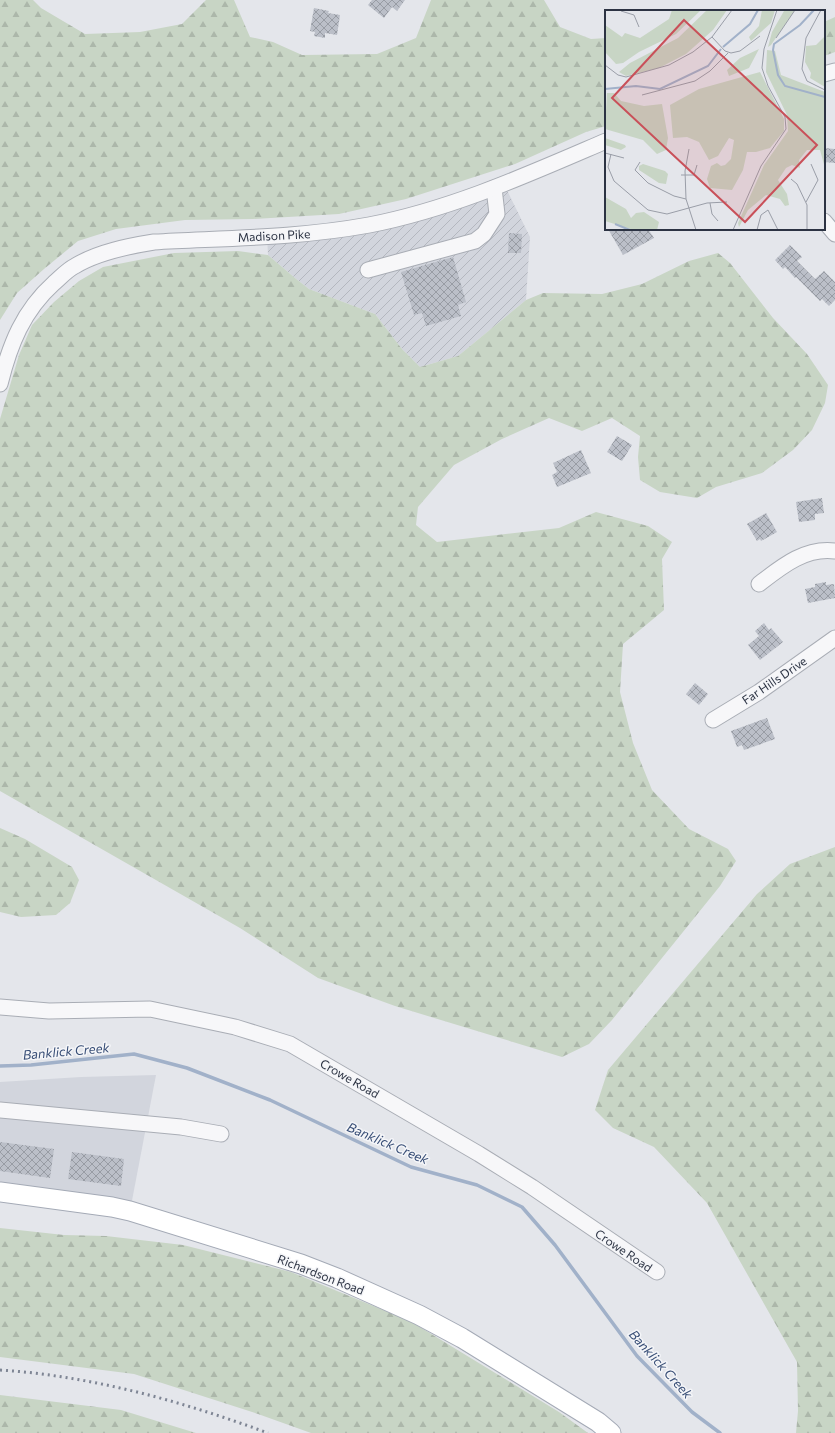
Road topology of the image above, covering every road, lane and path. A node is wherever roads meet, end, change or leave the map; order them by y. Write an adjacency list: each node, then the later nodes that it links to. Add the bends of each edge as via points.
1 (835, 71): 2 (street)
2 (825, 74)
3 (605, 141): 4 (street, Madison Pike)
4 (494, 188): 7 (street, via 497,214 484,234 475,242); 8 (street, Madison Pike, via 430,210 369,224 312,233 154,242 109,252 76,265 45,291 29,310 15,335)
5 (825, 222): 6 (street)
6 (835, 234)
7 (368, 270)
8 (0, 384)
9 (835, 551): 10 (street, via 827,550 796,558)
10 (759, 584)
11 (835, 638): 12 (street, Far Hills Drive, via 759,692)
12 (712, 720)
13 (0, 1007): 17 (street, Crowe Road, via 49,1011 150,1009 235,1027 290,1044 532,1187)
14 (0, 1110): 15 (street, via 181,1127)
15 (221, 1134)
16 (0, 1192): 18 (main road, Richardson Road, via 130,1211 302,1264 419,1315 462,1338 598,1422)
17 (657, 1272)
18 (611, 1433)

